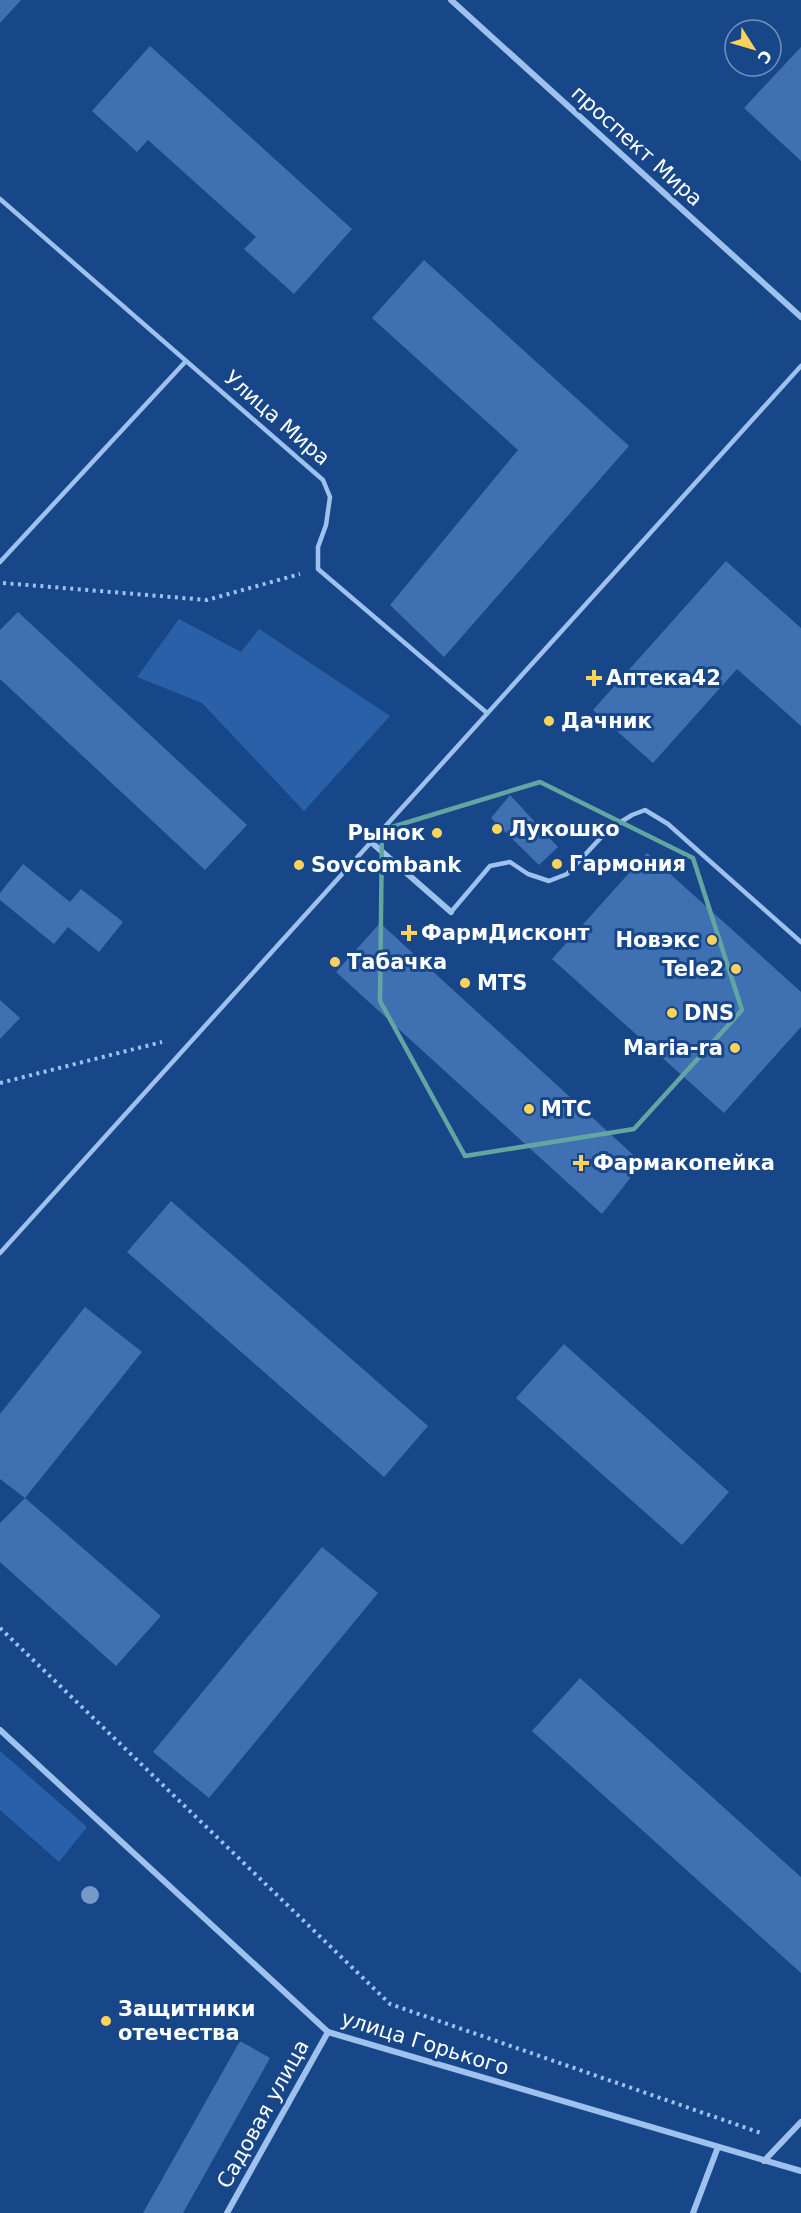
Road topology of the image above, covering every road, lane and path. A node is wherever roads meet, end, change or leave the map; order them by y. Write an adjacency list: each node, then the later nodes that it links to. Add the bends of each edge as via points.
1 (451, 0): 3 (street, проспект Мира)
2 (0, 198): 4 (lane, Улица Мира)
3 (801, 316)
4 (186, 361): 6 (lane); 7 (lane, Улица Мира, via 323,480 330,497 318,547)
5 (801, 366): 9 (lane)
6 (0, 562)
7 (318, 569): 8 (path, via 207,600); 9 (lane)
8 (0, 583)
9 (487, 713): 10 (lane)
10 (371, 842): 11 (street); 13 (lane)
11 (450, 912): 12 (lane, via 490,866 510,862 549,881 567,874 608,830 645,810 668,824)
12 (801, 942)
13 (198, 1034): 14 (path); 15 (lane)
14 (0, 1083)
15 (0, 1253)
16 (0, 1628): 20 (path, via 390,2004)
17 (0, 1730): 18 (street, улица Горького)
18 (328, 2032): 21 (street, улица Горького); 24 (street, Садовая улица)
19 (801, 2122): 20 (street)
20 (784, 2141): 22 (street)
21 (718, 2147): 22 (street, улица Горького); 25 (street)
22 (764, 2161): 23 (street, улица Горького)
23 (801, 2171)
24 (228, 2213)
25 (693, 2213)

